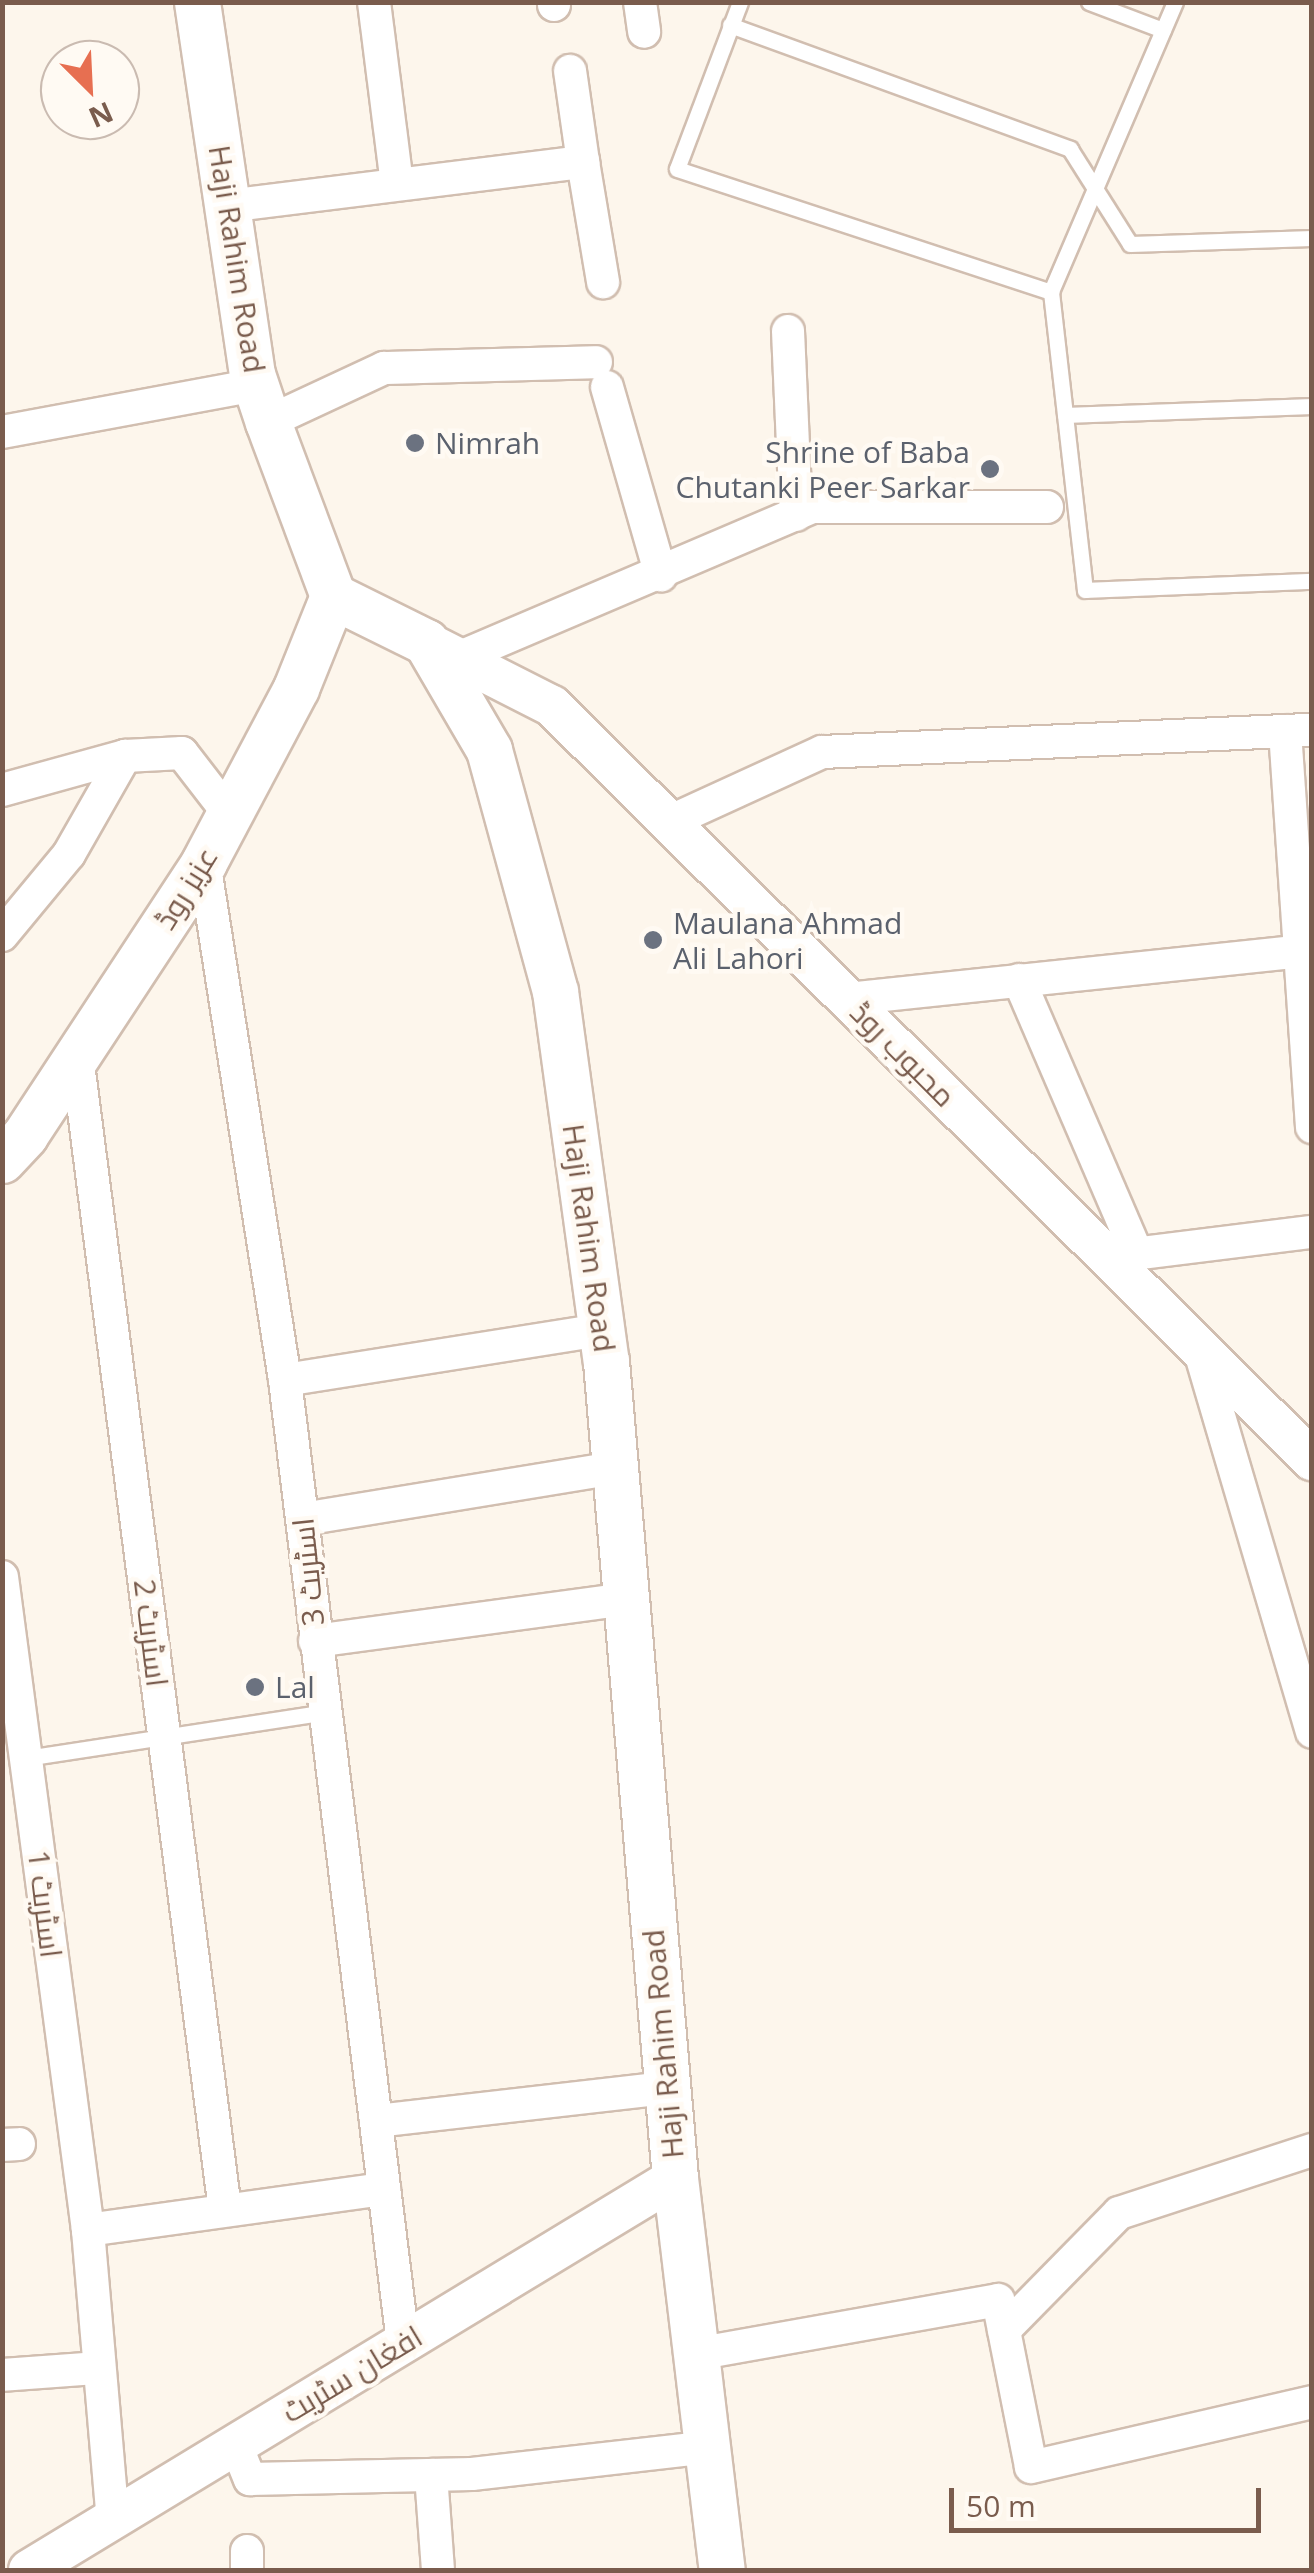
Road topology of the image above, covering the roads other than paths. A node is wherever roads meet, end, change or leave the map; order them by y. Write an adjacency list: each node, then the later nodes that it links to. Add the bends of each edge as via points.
1 (197, 2): 12 (main road, Haji Rahim Road)
2 (374, 2): 10 (street)
3 (740, 2): 6 (lane)
4 (1089, 2): 7 (lane)
5 (1175, 2): 7 (lane)
6 (730, 25): 11 (lane, via 1070,149); 15 (lane, via 677,169)
7 (1164, 30): 11 (lane)
8 (570, 71): 9 (street)
9 (584, 162): 10 (street); 14 (street)
10 (397, 184): 12 (street)
11 (1096, 187): 13 (lane, via 1130,244); 15 (lane)
12 (228, 206): 17 (main road, Haji Rahim Road)
13 (1312, 238)
14 (603, 282)
15 (1051, 292): 19 (lane)
16 (788, 331): 22 (street)
17 (262, 403): 20 (street); 23 (street, via 384,368 601,375); 25 (main road, Haji Rahim Road)
18 (1312, 406): 19 (lane)
19 (1065, 414): 24 (lane, via 1085,590)
20 (2, 432)
21 (1047, 507): 22 (street, via 812,508)
22 (796, 515): 23 (street)
23 (661, 575): 26 (street)
24 (1312, 581)
25 (334, 596): 26 (main road); 30 (main road, عزیز روڈ)
26 (442, 650): 31 (street, محبوب روڈ, via 552,706); 42 (main road, Haji Rahim Road, via 489,750 554,991)
27 (1299, 730): 31 (street, via 822,752); 34 (street)
28 (125, 756): 29 (street); 30 (street, via 182,753); 33 (street, via 69,854)
29 (2, 790)
30 (230, 815): 32 (main road, عزیز روڈ)
31 (670, 822): 36 (street, محبوب روڈ)
32 (204, 862): 37 (main road, عزیز روڈ); 44 (street, اسٹریٹ 3)
33 (2, 935)
34 (1300, 952): 35 (street); 38 (street)
35 (1019, 980): 36 (street); 41 (street)
36 (847, 998): 41 (street, محبوب روڈ)
37 (77, 1056): 39 (main road, عزیز روڈ); 53 (street, اسٹریٹ 2)
38 (1312, 1126)
39 (2, 1160)
40 (1312, 1232): 41 (street)
41 (1122, 1256): 43 (street, محبوب روڈ)
42 (602, 1330): 44 (street); 46 (main road, Haji Rahim Road)
43 (1199, 1348): 45 (street, محبوب روڈ); 52 (street)
44 (286, 1380): 47 (street, اسٹریٹ 3)
45 (1312, 1460)
46 (615, 1468): 47 (street); 49 (main road, Haji Rahim Road)
47 (303, 1519): 50 (street, اسٹریٹ 3)
48 (2, 1577): 54 (street, اسٹریٹ 1)
49 (626, 1599): 50 (street); 55 (main road, Haji Rahim Road)
50 (315, 1640): 51 (street, اسٹریٹ 3)
51 (324, 1712): 53 (lane); 56 (street, اسٹریٹ 3)
52 (1312, 1732)
53 (164, 1736): 54 (lane); 60 (street, اسٹریٹ 2)
54 (26, 1758): 61 (street, اسٹریٹ 1)
55 (667, 2088): 56 (street); 58 (main road, Haji Rahim Road)
56 (376, 2121): 59 (street, اسٹریٹ 3)
57 (1312, 2150): 62 (street, via 1119,2213)
58 (675, 2178): 63 (street, افغان سٹریٹ); 64 (main road, Haji Rahim Road)
59 (384, 2188): 60 (street); 63 (street, اسٹریٹ 3)
60 (225, 2210): 61 (street)
61 (88, 2230): 65 (street, اسٹریٹ 1)
62 (1004, 2330): 64 (street, via 998,2300); 67 (street, via 1031,2467)
63 (403, 2343): 68 (street, افغان سٹریٹ)
64 (696, 2354): 69 (main road, Haji Rahim Road)
65 (97, 2368): 66 (street); 71 (street, اسٹریٹ 1)
66 (2, 2375)
67 (1312, 2402)
68 (236, 2444): 70 (street, via 250,2480); 71 (street, افغان سٹریٹ)
69 (708, 2448): 70 (street); 74 (main road, Haji Rahim Road)
70 (431, 2475): 73 (street)
71 (113, 2520): 72 (street, افغان سٹریٹ)
72 (51, 2565)
73 (438, 2570)
74 (722, 2570)

